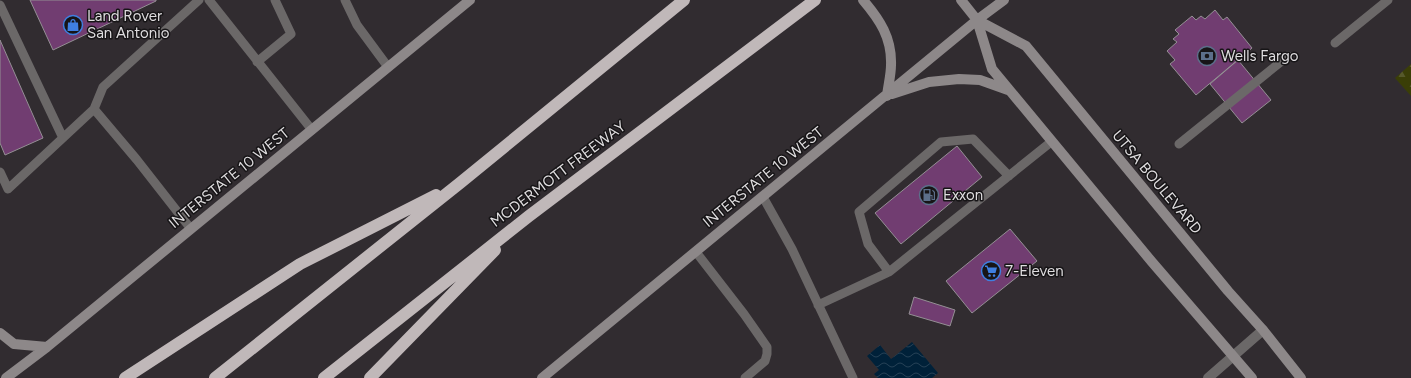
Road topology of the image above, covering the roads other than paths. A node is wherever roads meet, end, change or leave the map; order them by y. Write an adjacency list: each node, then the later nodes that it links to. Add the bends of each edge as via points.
1 (199, 0): 20 (lane, via 103,87)
2 (209, 0): 16 (lane)
3 (275, 0): 16 (lane, via 291,34)
4 (345, 0): 17 (lane, via 357,25)
5 (470, 0): 17 (main road, INTERSTATE 10 WEST)
6 (684, 0): 27 (highway)
7 (815, 0): 29 (highway, MCDERMOTT FREEWAY)
8 (863, 0): 19 (main road, via 879,19 887,36 891,65)
9 (961, 0): 13 (main road, UTSA BOULEVARD)
10 (1004, 0): 13 (main road, INTERSTATE 10 WEST)
11 (1388, 0): 14 (lane)
12 (0, 5): 22 (lane)
13 (978, 20): 18 (main road, UTSA BOULEVARD, via 992,69); 19 (main road, INTERSTATE 10 WEST); 34 (main road, UTSA BOULEVARD, via 1026,46)
14 (1336, 42)
15 (1288, 56): 24 (lane)
16 (258, 62): 21 (lane)
17 (388, 67): 21 (main road, INTERSTATE 10 WEST)
18 (1010, 91): 19 (main road, via 980,80 959,79 929,82); 23 (main road, UTSA BOULEVARD)
19 (887, 96): 28 (main road, INTERSTATE 10 WEST)
20 (94, 109): 22 (lane); 30 (lane)
21 (312, 130): 30 (main road, INTERSTATE 10 WEST)
22 (63, 138): 25 (lane, via 8,189)
23 (1051, 142): 26 (lane); 37 (main road, UTSA BOULEVARD)
24 (1179, 144)
25 (0, 172)
26 (1008, 176): 32 (lane); 32 (lane, via 972,139 941,142 859,212 868,244)
27 (460, 183): 39 (highway, via 300,264); 40 (highway)
28 (763, 197): 31 (main road, INTERSTATE 10 WEST); 33 (lane, via 792,249)
29 (529, 216): 41 (highway, MCDERMOTT FREEWAY); 42 (highway)
30 (191, 230): 36 (main road, INTERSTATE 10 WEST)
31 (696, 252): 43 (main road, INTERSTATE 10 WEST); 44 (lane, via 767,347 765,361)
32 (889, 272): 33 (lane)
33 (818, 305): 45 (lane)
34 (1263, 330): 37 (street); 48 (main road, UTSA BOULEVARD)
35 (0, 334): 36 (main road, via 14,344)
36 (47, 347): 38 (main road, INTERSTATE 10 WEST)
37 (1233, 355): 46 (street); 47 (main road, UTSA BOULEVARD)
38 (6, 378)
39 (125, 378)
40 (215, 378)
41 (324, 378)
42 (370, 378)
43 (542, 378)
44 (745, 378)
45 (853, 378)
46 (1208, 378)
47 (1252, 378)
48 (1301, 378)

